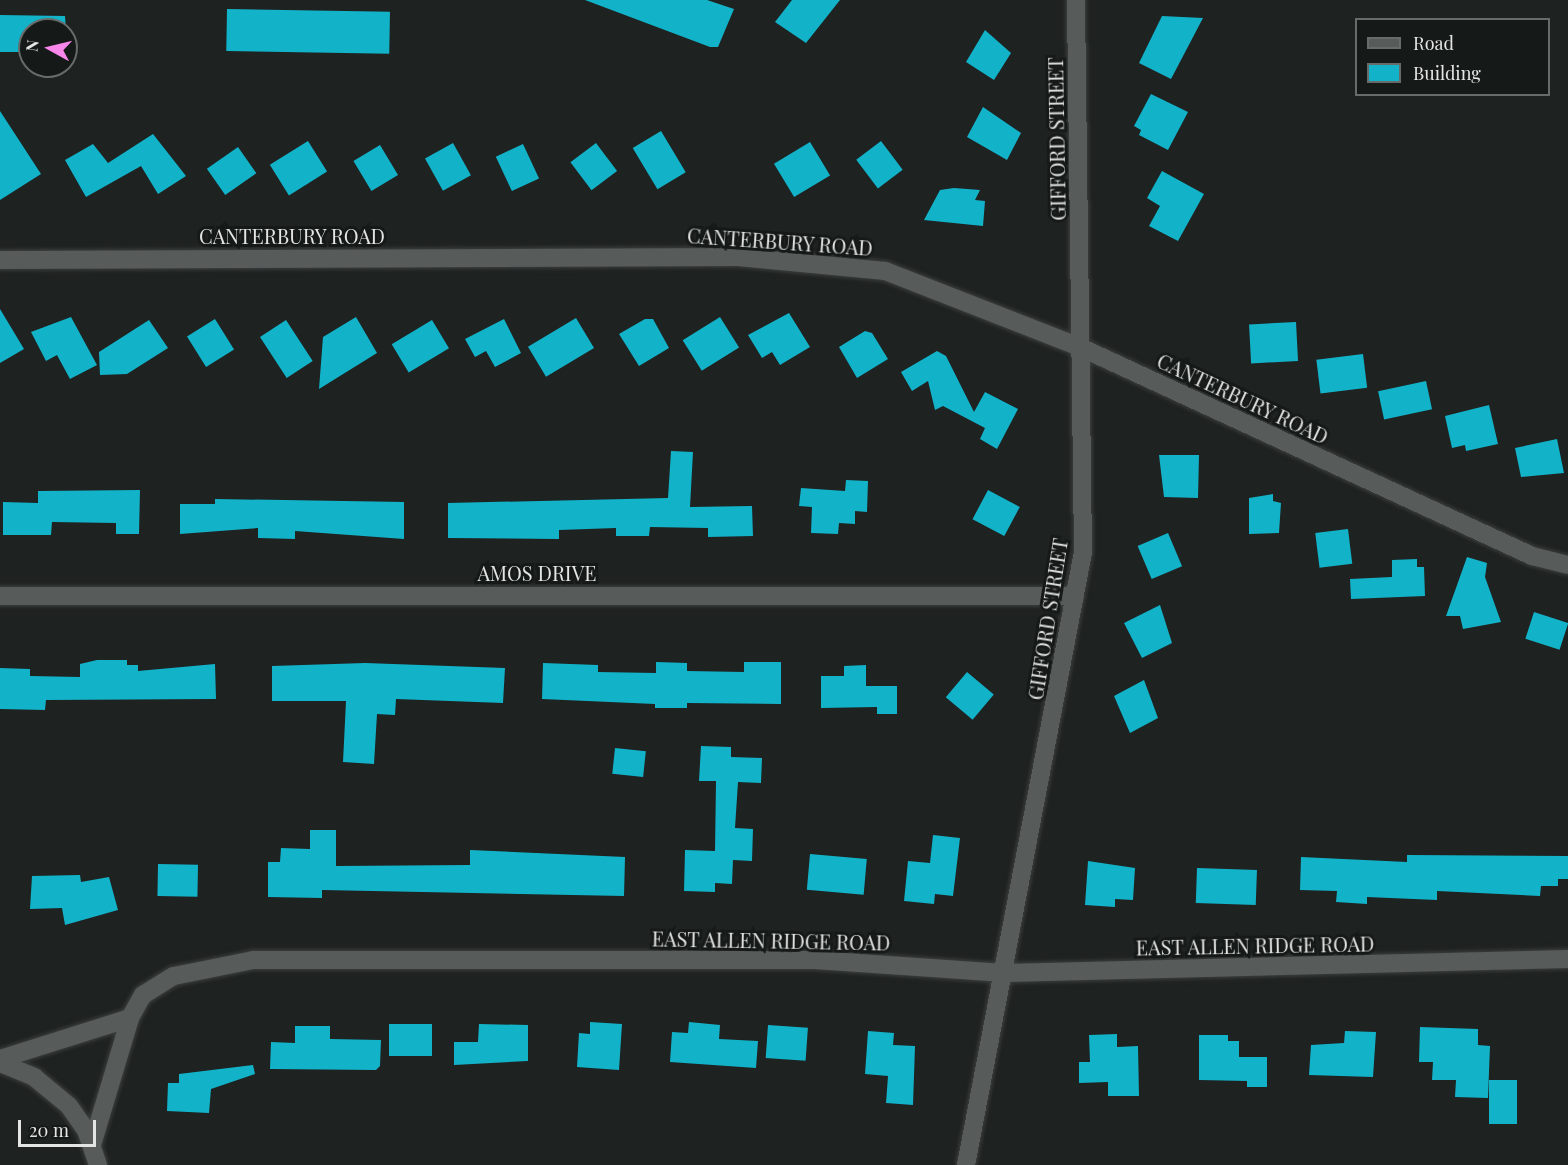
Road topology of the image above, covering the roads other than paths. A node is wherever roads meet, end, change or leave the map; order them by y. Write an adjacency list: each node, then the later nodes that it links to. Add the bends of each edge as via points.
1 (1076, 0): 3 (street, GIFFORD STREET)
2 (0, 260): 3 (street, CANTERBURY ROAD, via 738,257 821,262 885,271 924,283)
3 (1082, 348): 4 (street, CANTERBURY ROAD, via 1532,556); 6 (street, GIFFORD STREET, via 1083,552)
4 (1568, 565)
5 (0, 596): 6 (street, AMOS DRIVE)
6 (1075, 596): 8 (street, GIFFORD STREET)
7 (1568, 958): 8 (street, EAST ALLEN RIDGE ROAD)
8 (1005, 973): 9 (street, EAST ALLEN RIDGE ROAD, via 815,960 252,960 192,969 163,981 143,995); 14 (street, GIFFORD STREET)
9 (130, 1018): 10 (street); 12 (street, EAST ALLEN RIDGE ROAD)
10 (0, 1059)
11 (0, 1063): 12 (street, via 34,1077 59,1095)
12 (92, 1145): 13 (street)
13 (98, 1165)
14 (966, 1165)

